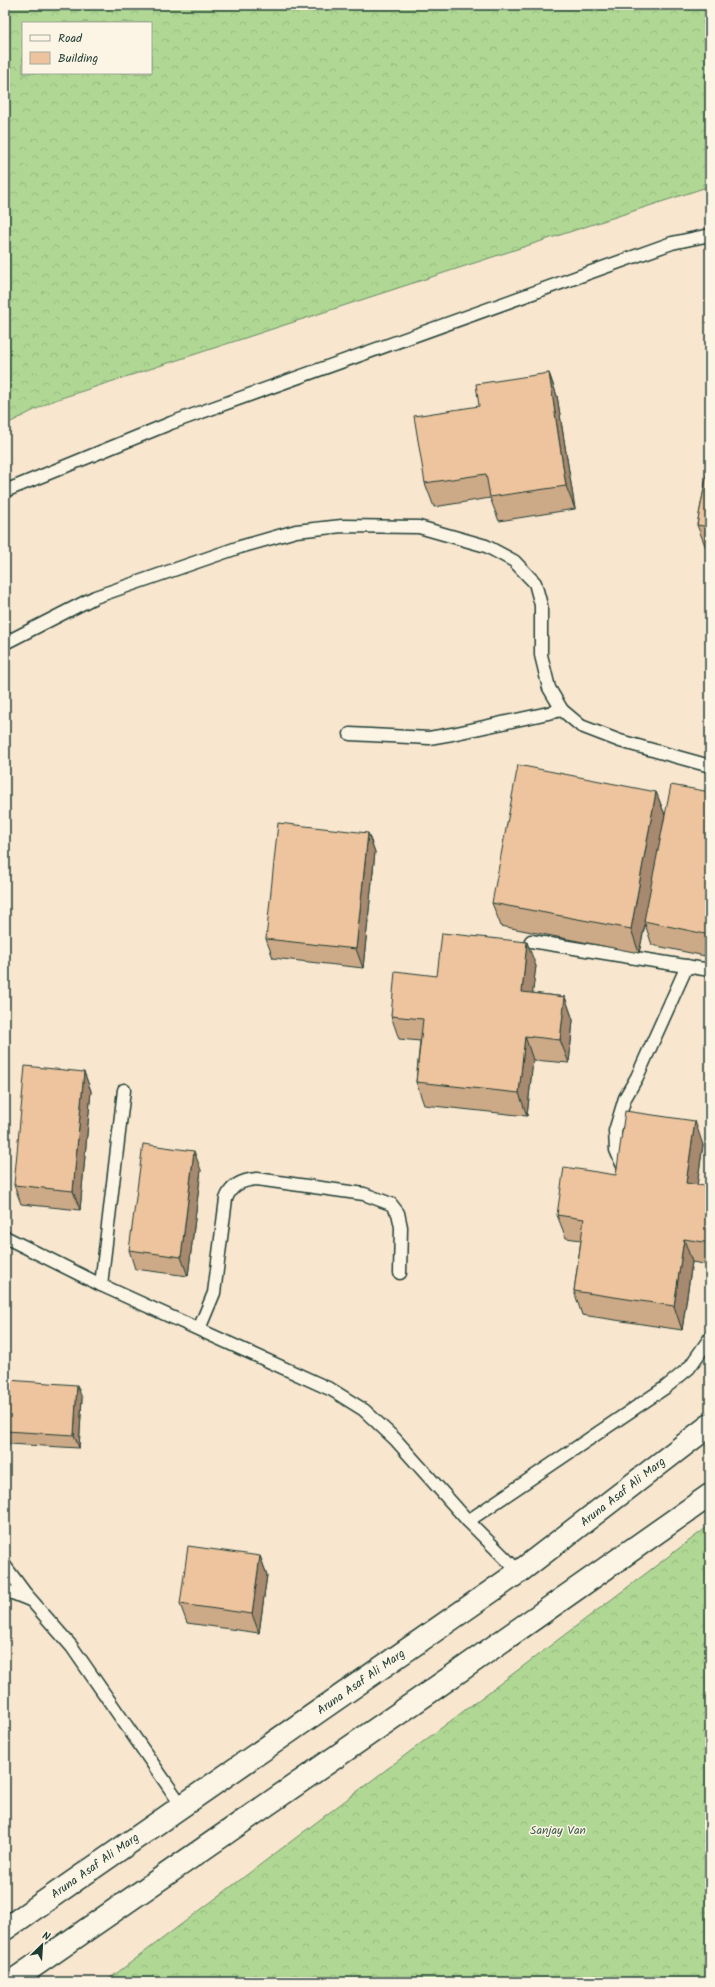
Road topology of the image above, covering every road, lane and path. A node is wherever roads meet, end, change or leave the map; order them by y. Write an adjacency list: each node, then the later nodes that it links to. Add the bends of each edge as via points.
1 (710, 236): 2 (lane, via 672,243 171,423)
2 (5, 491)
3 (5, 643): 4 (lane, via 95,596 296,531 342,526 419,527 486,546 514,561 535,583 541,605 541,655 549,688)
4 (562, 710): 5 (lane, via 429,738); 6 (lane, via 581,726 620,741)
5 (350, 734)
6 (710, 766)
7 (531, 941): 8 (lane)
8 (687, 966): 9 (lane); 11 (lane, via 625,1098 615,1131 616,1150)
9 (710, 970)
10 (124, 1090): 14 (lane)
11 (622, 1164)
12 (5, 1237): 14 (lane)
13 (400, 1273): 15 (lane, via 401,1227 398,1213 390,1204 364,1194 257,1179 246,1180 229,1191 226,1200 214,1293)
14 (101, 1285): 15 (lane)
15 (199, 1329): 19 (lane, via 332,1390 364,1410 395,1439)
16 (710, 1338): 19 (lane, via 689,1368 666,1387)
17 (710, 1425): 21 (main road, Aruna Asaf Ali Marg)
18 (710, 1495): 26 (main road)
19 (468, 1521): 21 (lane)
20 (5, 1566): 23 (lane)
21 (519, 1572): 24 (main road, Aruna Asaf Ali Marg)
22 (5, 1590): 23 (lane)
23 (32, 1600): 24 (lane, via 72,1647)
24 (182, 1806): 25 (main road, Aruna Asaf Ali Marg)
25 (5, 1929)
26 (11, 1982)

